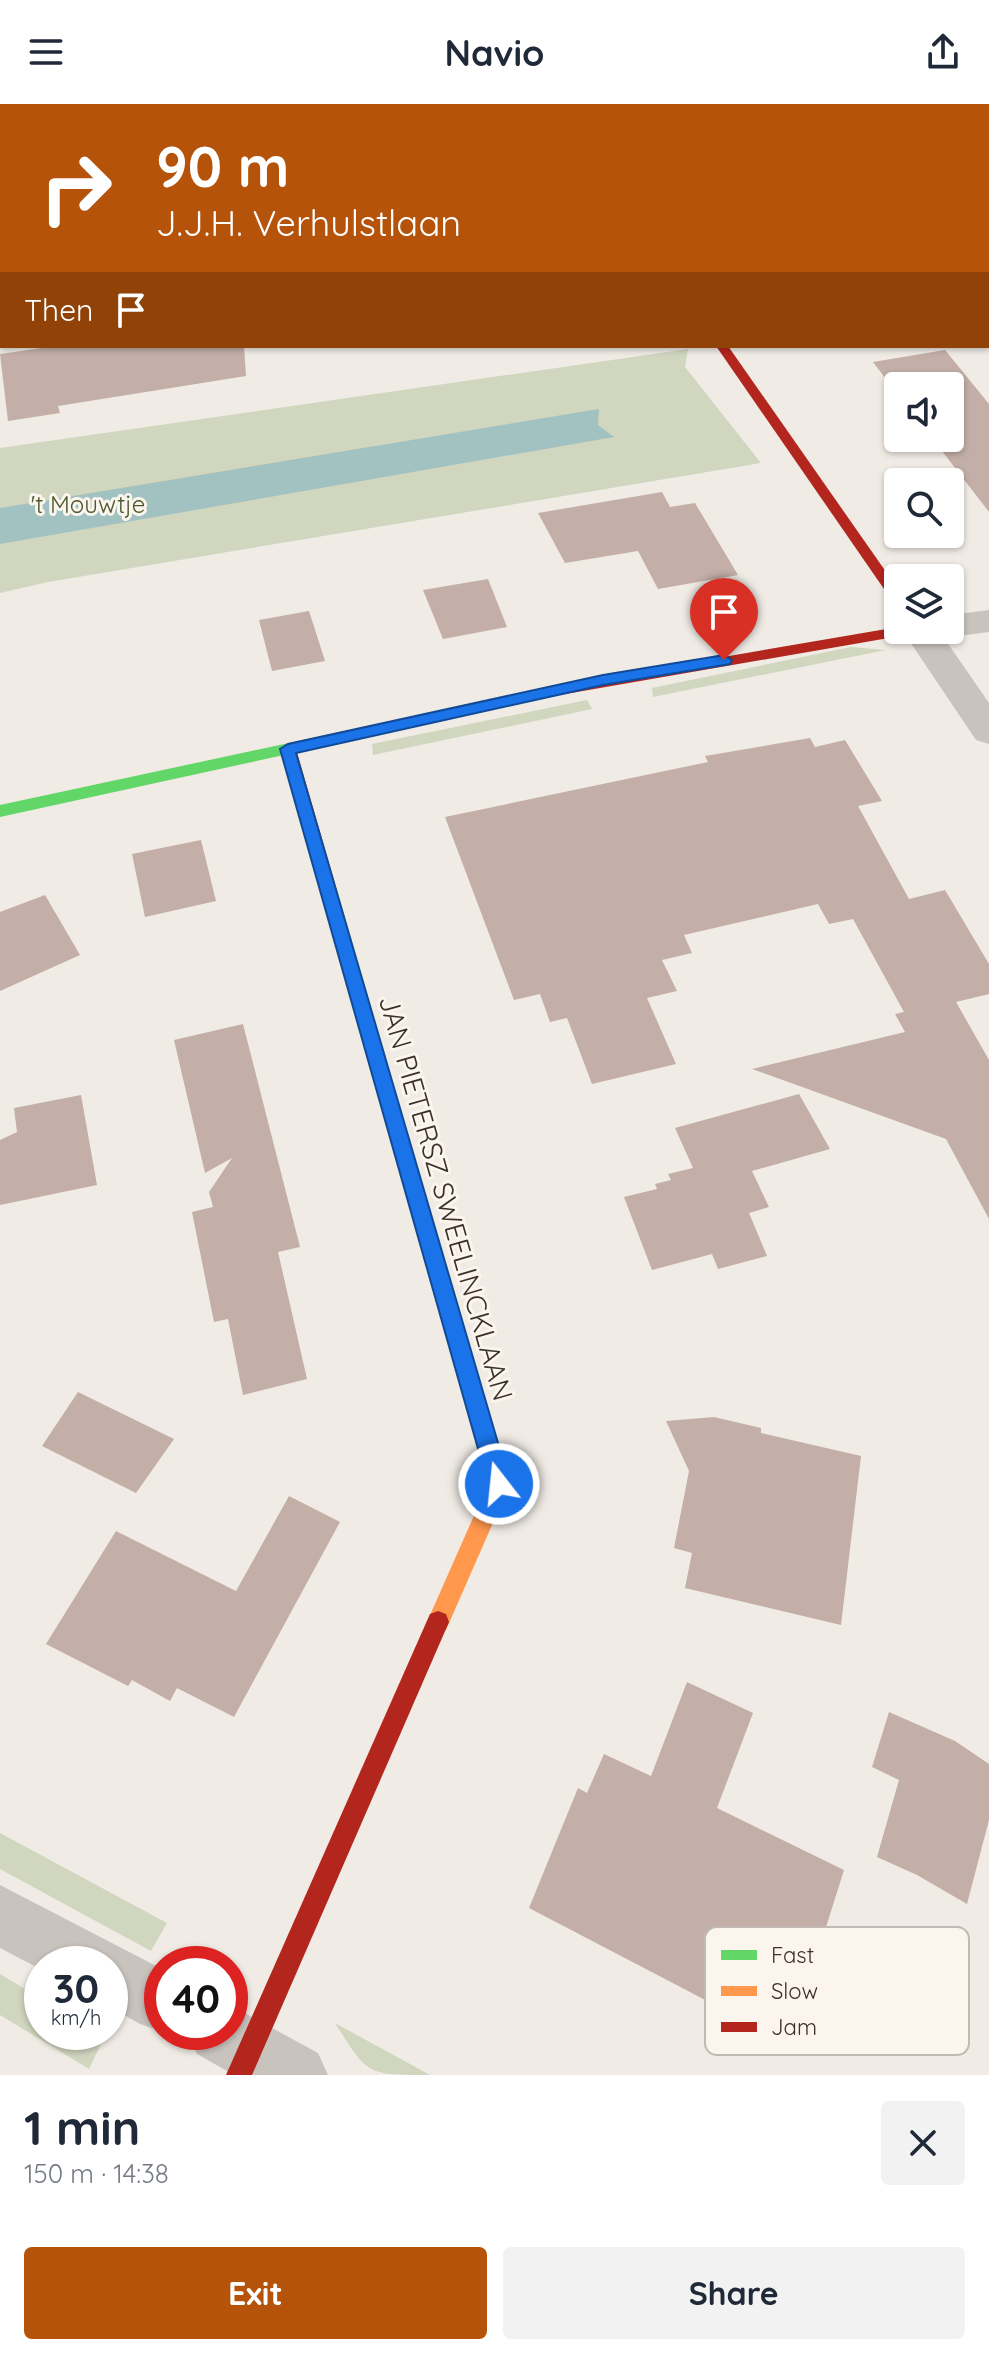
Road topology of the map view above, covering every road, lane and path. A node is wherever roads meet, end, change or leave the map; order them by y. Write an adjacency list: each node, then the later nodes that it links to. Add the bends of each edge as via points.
1 (723, 348): 2 (street)
2 (884, 579)
3 (989, 621): 4 (street)
4 (964, 624)
5 (884, 634): 8 (street, via 603,680)
6 (930, 644): 7 (street)
7 (989, 731)
8 (288, 749): 9 (street); 12 (street, JAN PIETERSZ SWEELINCKLAAN, via 499,1484)
9 (0, 811)
10 (0, 1915): 11 (street)
11 (58, 1946)
12 (251, 2058)

